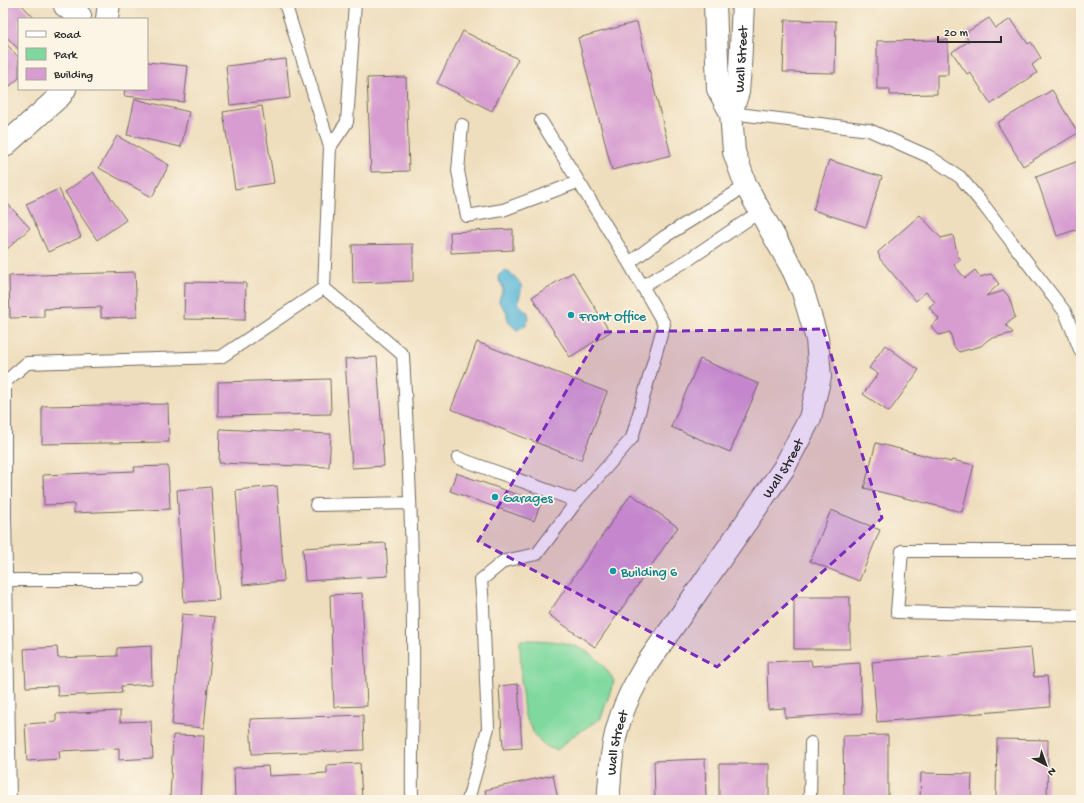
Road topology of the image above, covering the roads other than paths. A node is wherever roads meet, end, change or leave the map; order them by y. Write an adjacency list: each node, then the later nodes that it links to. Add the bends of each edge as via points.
1 (110, 3): 6 (street)
2 (285, 3): 11 (lane)
3 (355, 3): 11 (lane, via 347,122)
4 (715, 3): 8 (street, Wall Street, via 718,89)
5 (743, 3): 8 (street, Wall Street, via 738,92)
6 (107, 18)
7 (64, 90): 12 (street)
8 (731, 114): 14 (street, Wall Street, via 734,152); 19 (lane, via 869,130 930,157 960,177 1065,312)
9 (541, 121): 13 (lane)
10 (462, 125): 13 (lane, via 458,171 467,216 503,210)
11 (330, 147): 18 (lane)
12 (3, 148)
13 (578, 182): 16 (lane)
14 (746, 186): 15 (street, Wall Street); 16 (lane, via 664,237)
15 (759, 212): 17 (lane, via 688,260); 32 (street, Wall Street, via 793,270 817,339 820,377 810,418 784,468 634,685 617,728 612,751)
16 (629, 263): 17 (lane)
17 (642, 286): 21 (lane, via 664,324 632,438)
18 (324, 288): 22 (lane, via 403,355); 25 (lane, via 221,357 27,363 5,382)
19 (1081, 352)
20 (458, 458): 21 (lane)
21 (577, 501): 31 (lane, via 537,554 504,560 481,580 488,728)
22 (410, 503): 23 (lane); 30 (lane, via 414,636)
23 (316, 505)
24 (1081, 551): 27 (lane, via 902,551 898,612)
25 (6, 580): 26 (lane); 29 (lane)
26 (138, 580)
27 (1081, 616)
28 (811, 743): 33 (lane)
29 (10, 800)
30 (412, 800)
31 (468, 800)
32 (609, 800)
33 (810, 800)

